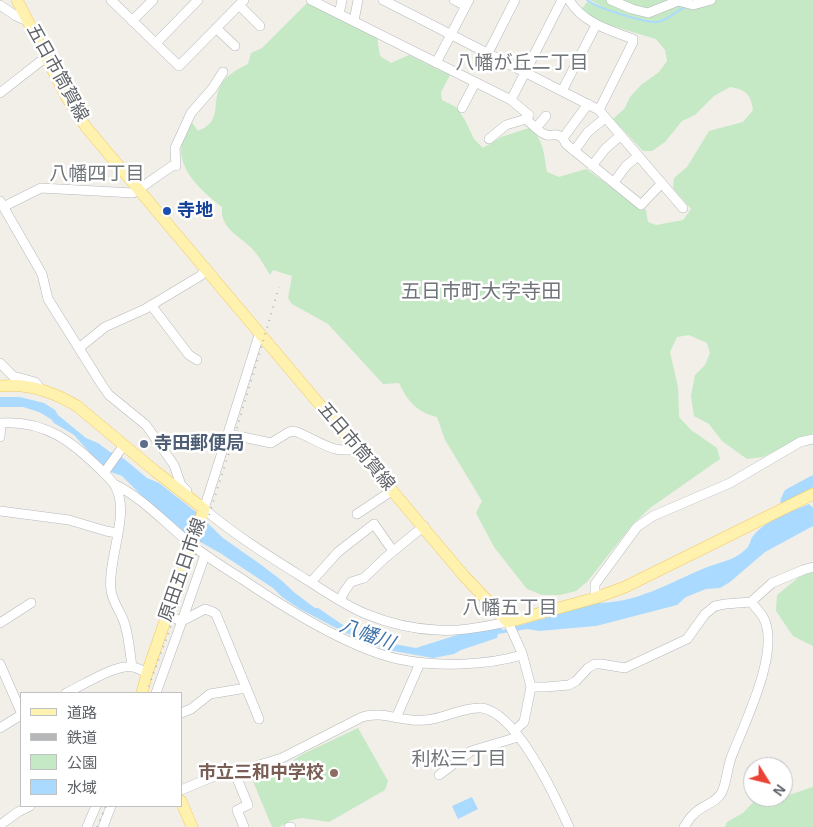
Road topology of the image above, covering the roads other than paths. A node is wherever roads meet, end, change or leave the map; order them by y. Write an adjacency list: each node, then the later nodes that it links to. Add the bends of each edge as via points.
1 (17, 0): 19 (main road, 五日市筒賀線)
2 (111, 0): 20 (street)
3 (153, 0): 20 (street)
4 (198, 0): 26 (street)
5 (312, 0): 18 (street)
6 (342, 0): 18 (street)
7 (358, 0): 21 (street)
8 (383, 0): 25 (street)
9 (454, 0): 16 (street)
10 (515, 0): 28 (street)
11 (562, 0): 32 (street)
12 (570, 0): 22 (street, via 578,12)
13 (611, 0): 14 (street, via 648,13 678,1 693,5)
14 (711, 0)
15 (241, 2): 23 (street); 24 (street)
16 (468, 3): 25 (street)
17 (0, 5): 19 (street)
18 (339, 14): 21 (street)
19 (28, 21): 29 (main road, 五日市筒賀線)
20 (132, 21): 26 (street)
21 (354, 21): 30 (street)
22 (596, 24): 34 (street); 39 (street, via 633,39)
23 (260, 26)
24 (216, 28): 26 (street, via 179,66); 27 (street)
25 (451, 35): 28 (street); 30 (street)
26 (156, 44)
27 (235, 46)
28 (488, 53): 32 (street)
29 (46, 56): 35 (street); 52 (main road, 五日市筒賀線, via 86,127)
30 (436, 63): 33 (street)
31 (223, 72): 52 (street, via 191,113 175,148 176,166)
32 (525, 72): 34 (street); 36 (street)
33 (475, 83): 36 (street); 38 (street)
34 (562, 91): 37 (street)
35 (0, 93)
36 (510, 100): 41 (street, via 529,115)
37 (588, 104): 39 (street); 45 (street)
38 (462, 108)
39 (599, 110): 42 (street)
40 (546, 116): 43 (street)
41 (526, 118): 43 (street); 46 (street, via 506,125)
42 (605, 118): 44 (street); 47 (street, via 588,132)
43 (536, 128): 45 (street)
44 (621, 135): 48 (street); 49 (street)
45 (563, 138): 47 (street)
46 (489, 139)
47 (574, 151): 49 (street)
48 (638, 156): 50 (street); 51 (street)
49 (592, 166): 50 (street)
50 (614, 182): 51 (street, via 641,204)
51 (662, 183): 54 (street)
52 (139, 189): 53 (street, via 133,193 41,188); 55 (main road, 五日市筒賀線)
53 (2, 204): 58 (street, via 42,274 48,299)
54 (683, 208)
55 (207, 269): 56 (street); 57 (main road, 五日市筒賀線)
56 (151, 305): 58 (street, via 105,328); 59 (street, via 189,355)
57 (260, 332): 64 (street); 68 (main road, 五日市筒賀線)
58 (79, 348): 73 (street, via 109,395 146,425 174,464 184,489 198,499)
59 (197, 360)
60 (0, 362): 62 (street, via 13,376 35,382)
61 (0, 386): 62 (main road, 原田五日市線)
62 (42, 390): 67 (main road, 原田五日市線, via 77,406)
63 (0, 423): 65 (street); 69 (street, via 30,424 51,431)
64 (229, 434): 68 (street, via 271,443 294,431 339,450); 73 (street)
65 (0, 437)
66 (813, 439): 83 (street, via 800,442 730,483 637,526 595,584)
67 (123, 446): 69 (street); 73 (main road, 原田五日市線)
68 (357, 447): 71 (main road, 五日市筒賀線)
69 (104, 472): 70 (street)
70 (114, 484): 77 (street, via 121,515); 78 (street)
71 (393, 490): 75 (street); 76 (main road, 五日市筒賀線)
72 (813, 494): 83 (main road, via 625,587)
73 (202, 509): 78 (main road, 原田五日市線); 82 (street)
74 (0, 511): 77 (street, via 68,520)
75 (357, 514)
76 (424, 526): 79 (street); 90 (main road, 五日市筒賀線, via 464,576)
77 (117, 533): 94 (street, via 110,570 111,593 126,627)
78 (193, 544): 80 (street); 87 (main road, 原田五日市線)
79 (393, 551): 82 (street, via 374,524 338,552); 84 (street, via 364,578 351,582)
80 (205, 555): 88 (street); 92 (street, via 270,598 330,631 378,653)
81 (813, 567): 85 (street, via 772,583)
82 (311, 582): 84 (street)
83 (595, 598): 90 (main road)
84 (340, 600): 90 (street, via 365,614 401,625 437,630)
85 (751, 602): 96 (street, via 715,606 705,614 687,640 626,668 595,664 569,685); 121 (street, via 766,624 767,655 763,674 730,760 722,792 693,814)
86 (31, 604): 89 (street)
87 (168, 616): 88 (street); 95 (main road, 原田五日市線)
88 (182, 621): 97 (street, via 205,609 213,612); 100 (street)
89 (0, 623)
90 (509, 624): 91 (street)
91 (522, 654): 92 (street, via 483,662); 96 (street)
92 (420, 663): 104 (street)
93 (0, 664): 101 (street)
94 (132, 666): 95 (street); 98 (street, via 113,670)
95 (147, 673): 99 (main road, 原田五日市線)
96 (531, 687): 107 (street, via 524,722)
97 (246, 688): 102 (street, via 210,694); 105 (street)
98 (68, 692)
99 (142, 692)
100 (156, 692)
101 (20, 712)
102 (182, 713)
103 (20, 715): 106 (street)
104 (396, 718): 107 (street, via 425,720 480,708 493,711); 108 (street, via 371,714 282,758)
105 (258, 719)
106 (0, 728)
107 (516, 734): 109 (street, via 471,751); 120 (street, via 552,790)
108 (234, 771): 110 (street, via 222,772); 119 (street, via 248,805 237,810)
109 (440, 775)
110 (182, 790)
111 (182, 803): 118 (main road)
112 (28, 807): 115 (street)
113 (96, 807): 116 (street)
114 (111, 807): 117 (street)
115 (0, 825)
116 (87, 827)
117 (103, 827)
118 (192, 827)
119 (244, 827)
120 (569, 827)
121 (684, 827)

